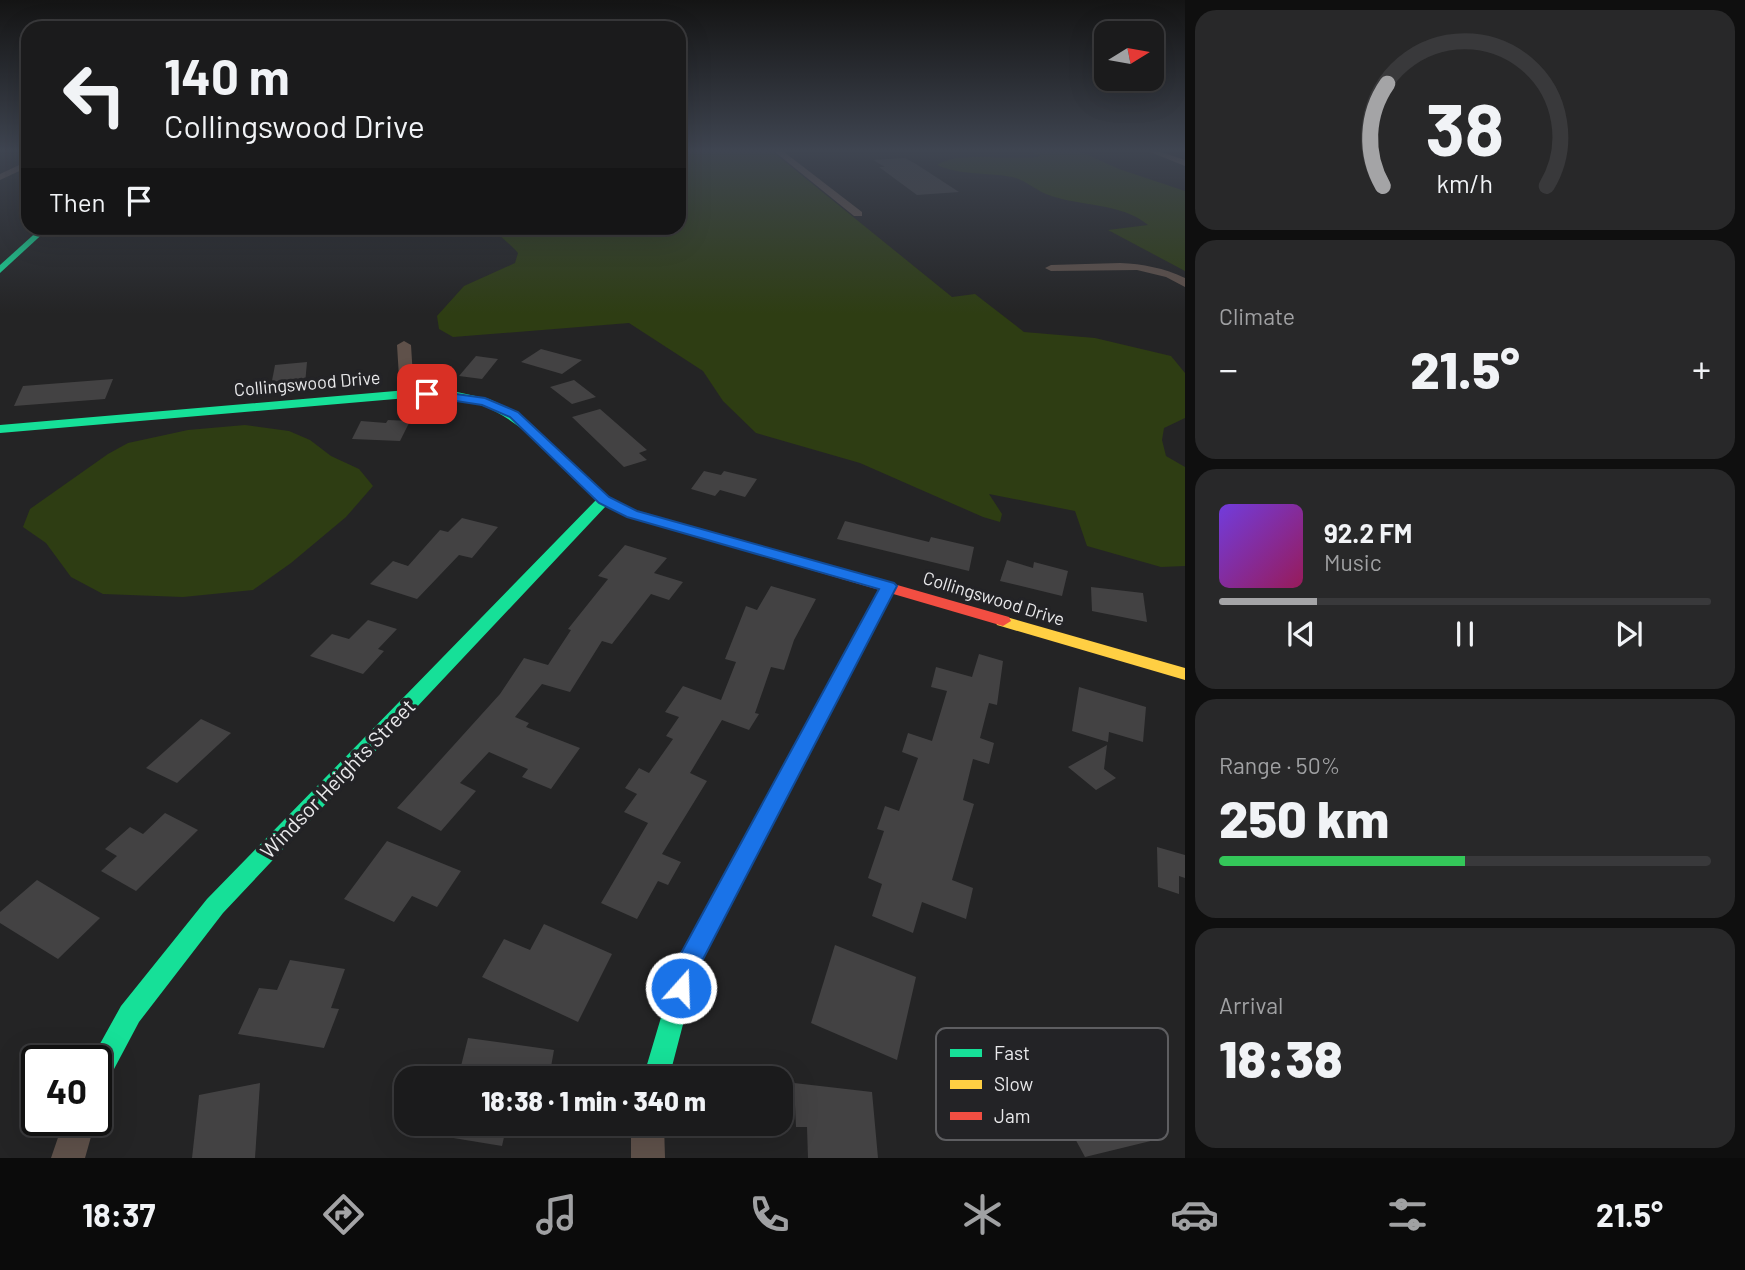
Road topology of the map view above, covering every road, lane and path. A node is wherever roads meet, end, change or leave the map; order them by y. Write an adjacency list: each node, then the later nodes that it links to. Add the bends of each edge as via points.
1 (848, 206): 2 (street)
2 (858, 214)
3 (36, 235): 4 (street)
4 (7, 258): 6 (street)
5 (1051, 268): 7 (street, via 1135,266)
6 (0, 270)
7 (1185, 283)
8 (404, 345): 9 (street)
9 (407, 394): 10 (street, Collingswood Drive); 11 (street, Collingswood Drive, via 457,396 514,415)
10 (0, 429)
11 (604, 500): 12 (street, Collingswood Drive, via 632,514); 14 (street, Windsor Heights Street, via 215,906 130,1014)
12 (889, 586): 13 (street, Collingswood Drive); 15 (street, via 687,965)
13 (1185, 674)
14 (112, 1047)
15 (659, 1066)
16 (75, 1136): 18 (street)
17 (648, 1136): 19 (street)
18 (68, 1158)
19 (648, 1158)

